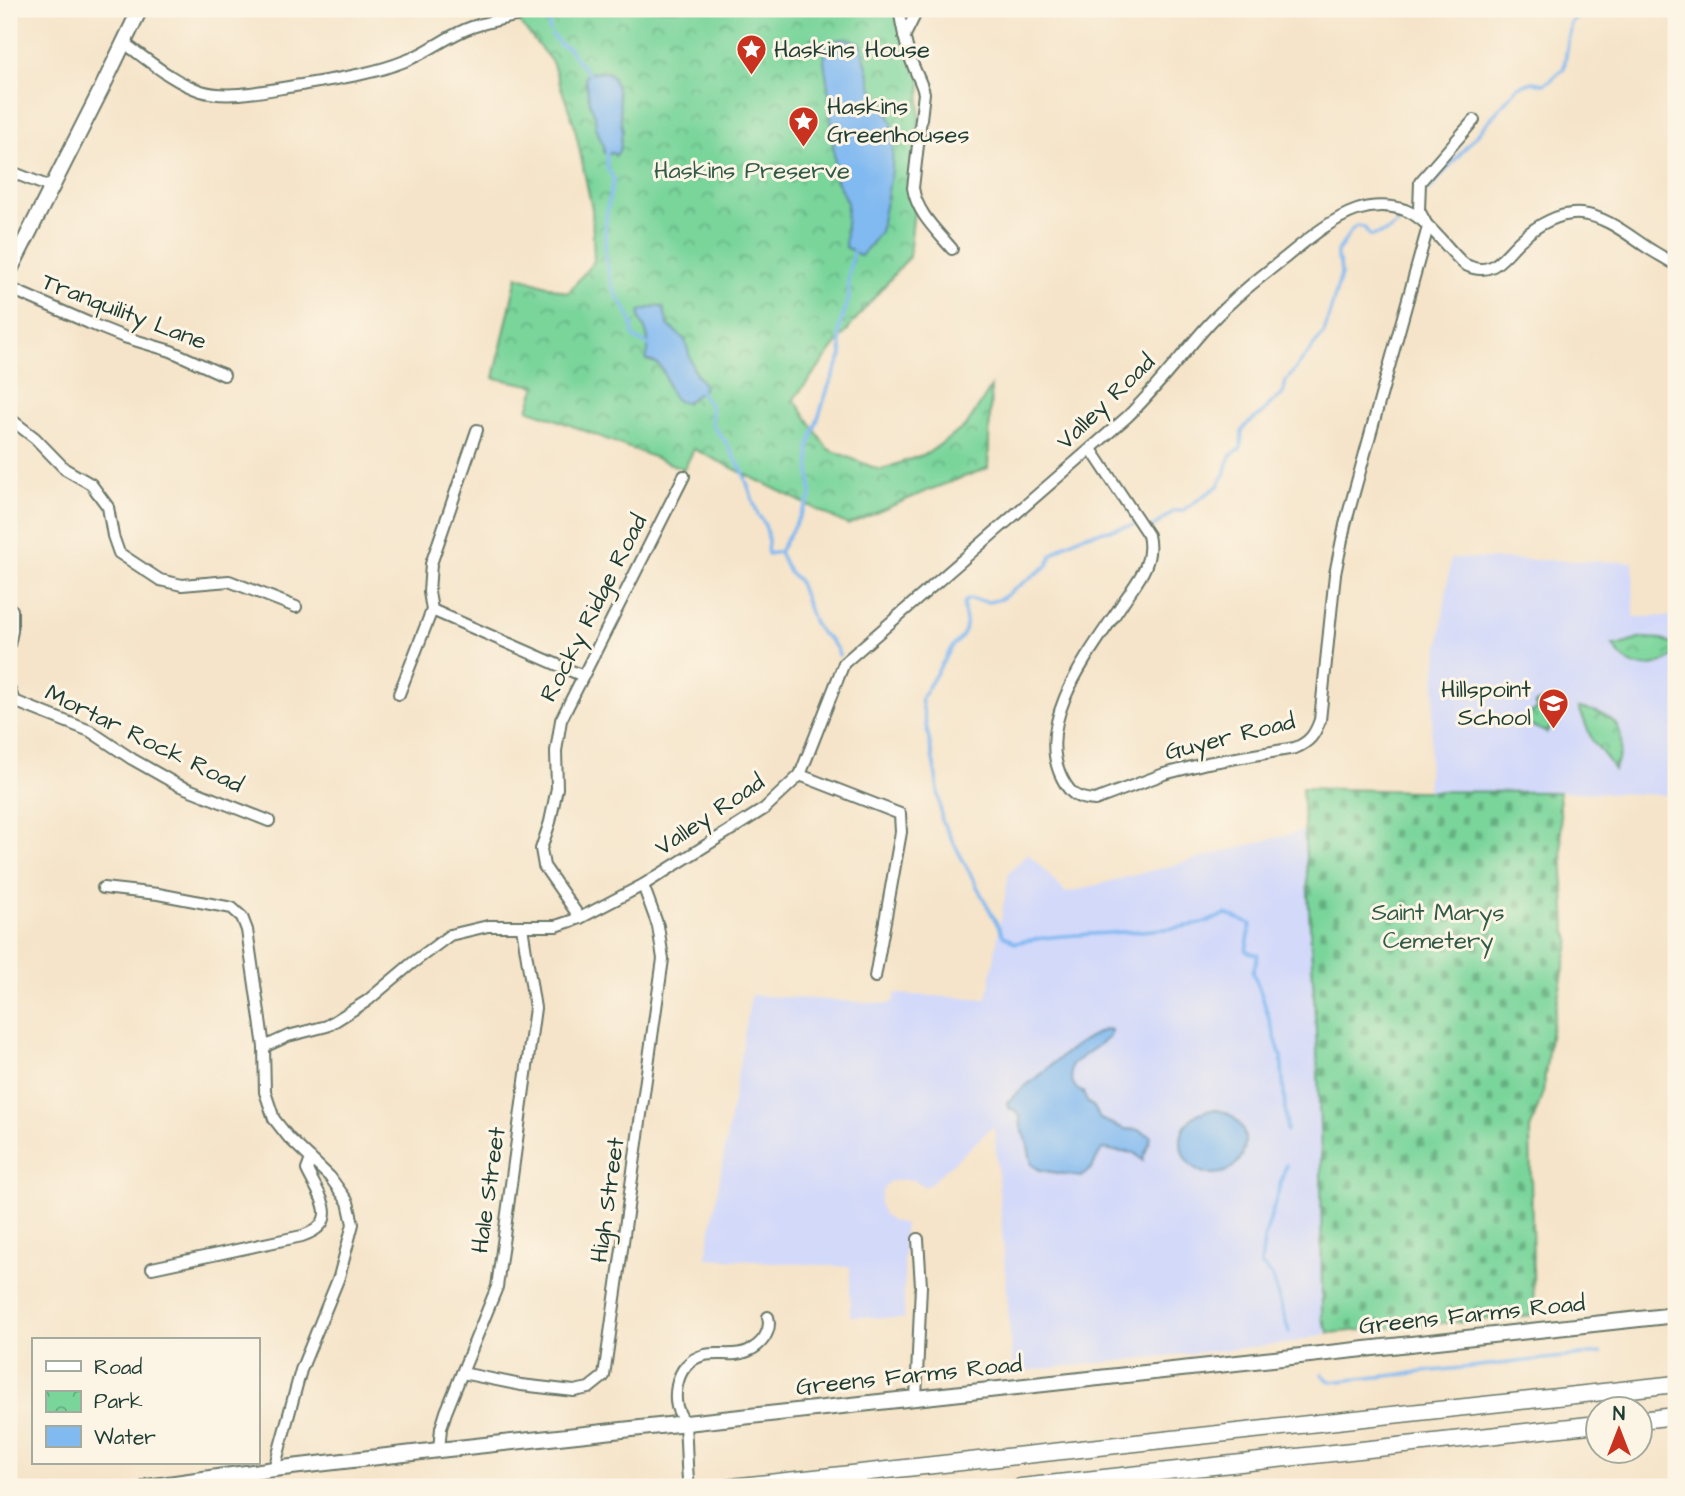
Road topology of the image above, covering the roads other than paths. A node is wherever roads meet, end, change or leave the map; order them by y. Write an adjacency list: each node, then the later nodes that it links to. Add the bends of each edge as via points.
1 (140, 9): 6 (main road)
2 (544, 9): 6 (street, via 470,27 389,68 257,92 201,91)
3 (899, 9): 5 (street)
4 (918, 9): 5 (street)
5 (904, 37): 11 (street, via 924,93 915,200)
6 (124, 43): 9 (main road)
7 (1474, 120): 10 (street, via 1420,182 1419,210)
8 (9, 171): 9 (street)
9 (50, 187): 13 (main road)
10 (1428, 227): 12 (street, Valley Road, via 1464,264 1488,269 1542,225 1565,215 1587,215 1612,225); 18 (street, Valley Road, via 1409,212 1377,206 1331,223 1224,309 1144,400); 18 (street, Guyer Road, via 1345,524 1335,574 1320,720 1305,744 1164,774 1095,800 1083,800 1066,787 1054,749 1064,700 1150,559 1151,547 1148,535)
11 (952, 249)
12 (1676, 265)
13 (9, 272)
14 (9, 288): 15 (street, Tranquility Lane)
15 (224, 375)
16 (9, 418): 20 (street, via 65,469 91,484 108,507 119,553 160,580 182,585 229,581)
17 (477, 430): 22 (street, via 431,564)
18 (1090, 449): 27 (street, Valley Road, via 844,663)
19 (684, 477): 24 (street, Rocky Ridge Road)
20 (296, 607)
21 (9, 608): 23 (street)
22 (432, 610): 24 (street); 26 (street)
23 (9, 645)
24 (583, 676): 31 (street, Rocky Ridge Road, via 561,720 557,788 541,849 544,866)
25 (9, 688): 28 (street, Mortar Rock Road, via 14,701 90,731 178,785)
26 (399, 694)
27 (800, 775): 29 (street, Valley Road, via 764,809); 33 (street, via 900,814 901,832)
28 (269, 821)
29 (643, 885): 31 (street, Valley Road); 40 (street, High Street, via 658,926 663,959 604,1377 589,1388 574,1391)
30 (103, 888): 34 (street, via 232,908 242,917)
31 (580, 918): 32 (street, Valley Road, via 556,926)
32 (523, 927): 34 (street, Valley Road, via 488,926 450,935 367,1001 327,1026); 40 (street, Hale Street, via 535,1008 497,1287)
33 (875, 977)
34 (264, 1047): 35 (street, via 265,1092 274,1119)
35 (311, 1159): 37 (street, via 307,1170 326,1214 314,1232); 48 (street, via 348,1202 353,1224 339,1277 301,1370)
36 (918, 1239): 42 (street)
37 (152, 1268)
38 (1676, 1315): 42 (main road, Greens Farms Road)
39 (768, 1317): 45 (street, via 768,1331 748,1351 711,1353 685,1367 676,1393)
40 (462, 1373): 47 (street, Hale Street, via 443,1420)
41 (1676, 1384): 51 (highway)
42 (916, 1398): 45 (main road, Greens Farms Road)
43 (1676, 1416): 44 (highway)
44 (1654, 1418)
45 (684, 1424): 47 (main road, Greens Farms Road); 50 (street)
46 (1584, 1426): 52 (highway)
47 (439, 1450): 48 (main road, Greens Farms Road)
48 (274, 1469): 49 (main road, Greens Farms Road)
49 (146, 1487)
50 (689, 1487)
51 (732, 1487)
52 (1021, 1487)

